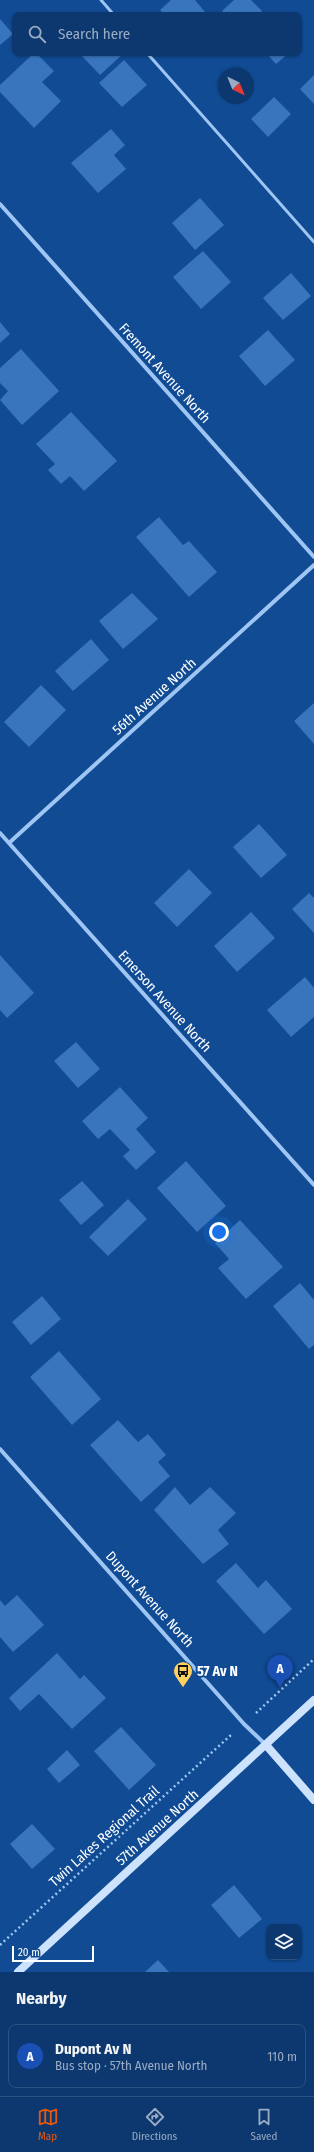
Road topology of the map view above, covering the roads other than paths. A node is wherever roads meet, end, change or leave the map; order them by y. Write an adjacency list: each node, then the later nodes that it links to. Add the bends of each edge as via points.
1 (101, 0): 2 (lane)
2 (111, 12)
3 (150, 56): 5 (lane)
4 (0, 204): 6 (street, Fremont Avenue North)
5 (314, 242)
6 (314, 557)
7 (314, 565): 9 (street, 56th Avenue North)
8 (0, 833): 9 (street, Emerson Avenue North)
9 (10, 843): 10 (street, Emerson Avenue North)
10 (314, 1185)
11 (0, 1449): 13 (street, Dupont Avenue North, via 244,1724)
12 (314, 1700): 13 (street, 57th Avenue North)
13 (266, 1745): 14 (street, Dupont Avenue North); 15 (street, 57th Avenue North)
14 (314, 1800)
15 (18, 1972)

